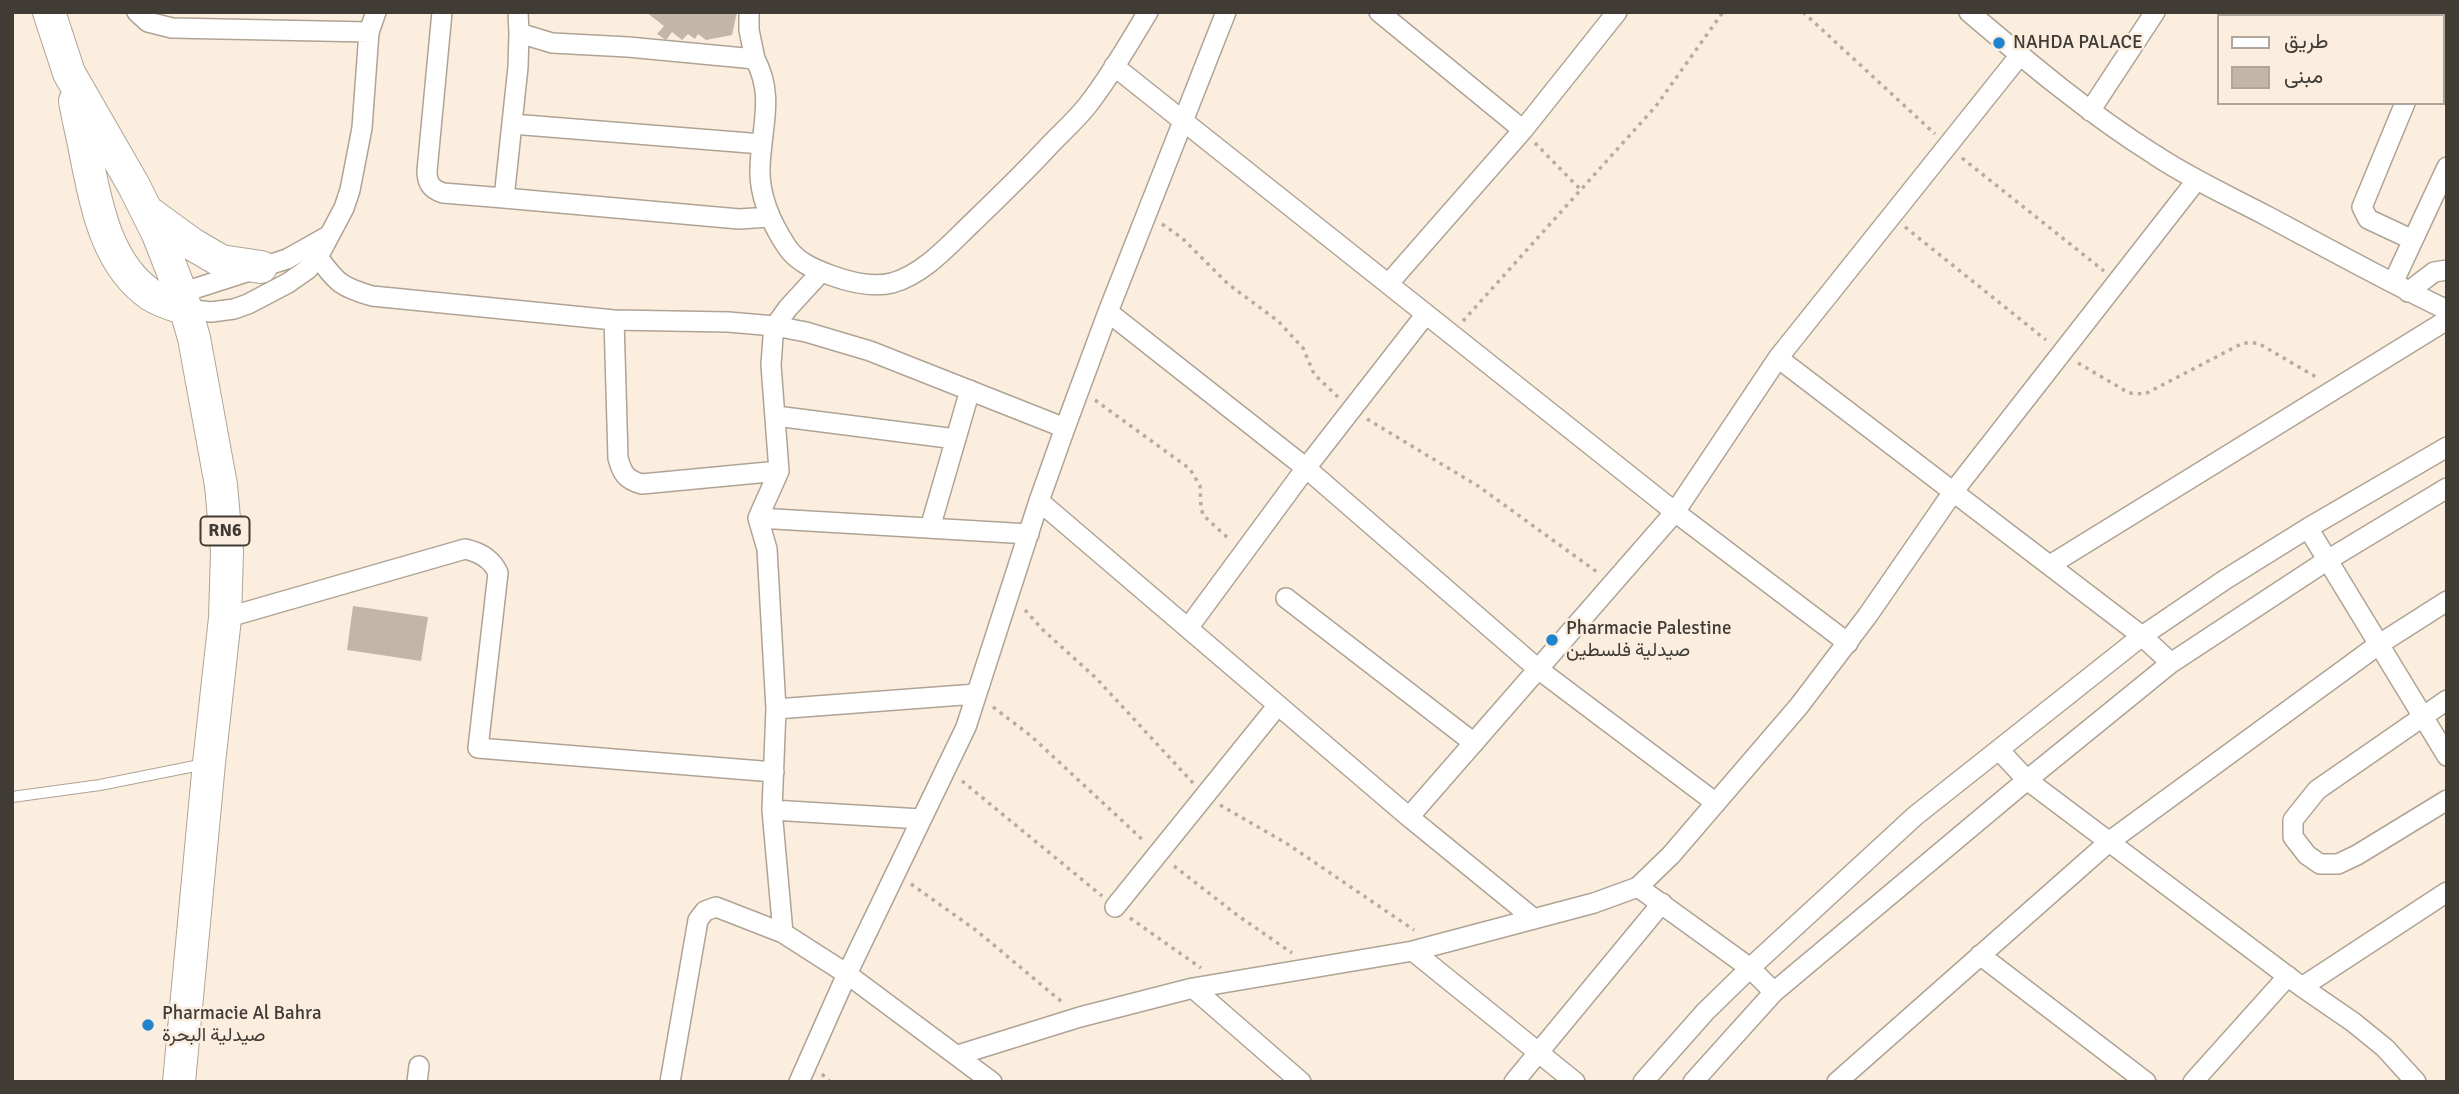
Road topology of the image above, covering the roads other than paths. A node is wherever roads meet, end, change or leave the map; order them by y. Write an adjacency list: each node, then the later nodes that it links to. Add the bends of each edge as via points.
1 (48, 12): 18 (main road, RN6)
2 (138, 12): 13 (street, via 148,22 172,28)
3 (376, 12): 13 (street)
4 (442, 12): 27 (street, via 427,171 430,185 443,193)
5 (518, 12): 14 (street)
6 (749, 12): 16 (street)
7 (1148, 12): 17 (street)
8 (1226, 12): 21 (street)
9 (1379, 12): 23 (street)
10 (1617, 12): 23 (street)
11 (1969, 12): 15 (street)
12 (2155, 12): 20 (street)
13 (369, 32): 30 (street, via 362,128 353,177 344,208)
14 (519, 33): 16 (street, via 552,43); 22 (street)
15 (2020, 55): 20 (street); 45 (street)
16 (755, 59): 24 (street, via 766,84)
17 (1114, 66): 21 (street); 35 (street, via 1087,106 932,261 891,283 854,283)
18 (69, 73): 28 (main road, RN6); 38 (main road, via 104,232 128,273 148,293 162,301)
19 (2404, 105): 31 (street, via 2361,206 2368,219)
20 (2090, 111): 26 (street)
21 (1182, 121): 36 (street); 40 (street)
22 (512, 124): 24 (street); 27 (street)
23 (1523, 130): 36 (street)
24 (762, 144): 29 (street, via 762,195)
25 (2447, 167): 31 (street)
26 (2196, 181): 37 (street); 54 (street)
27 (504, 198): 29 (street, via 738,219)
28 (146, 211): 33 (main road, via 212,256); 38 (main road, RN6)
29 (769, 217): 35 (street, via 795,257)
30 (328, 236): 32 (street); 33 (street, via 287,259)
31 (2413, 240): 37 (street)
32 (318, 257): 38 (street, via 288,283 234,309 211,312); 42 (street, via 336,281 372,296)
33 (261, 267): 38 (street)
34 (2447, 270): 37 (street)
35 (821, 272): 44 (street)
36 (1389, 283): 41 (street)
37 (2400, 288): 39 (street)
38 (184, 301): 65 (main road, RN6, via 221,485 227,552)
39 (2447, 310)
40 (1108, 312): 48 (street); 51 (street)
41 (1426, 314): 51 (street); 56 (street)
42 (614, 320): 44 (street); 52 (street, via 618,458 625,476 642,484)
43 (2447, 320): 62 (street)
44 (775, 326): 46 (street, via 870,351); 47 (street, via 771,365)
45 (1778, 358): 54 (street); 56 (street)
46 (970, 390): 48 (street); 49 (street)
47 (776, 416): 49 (street); 52 (street)
48 (1065, 428): 55 (street)
49 (956, 439): 58 (street)
50 (2447, 447): 59 (street)
51 (1306, 468): 66 (street); 71 (street)
52 (779, 471): 57 (street)
53 (2447, 488): 61 (street)
54 (1953, 492): 62 (street); 68 (street)
55 (1039, 502): 60 (street); 66 (street)
56 (1675, 512): 68 (street); 71 (street)
57 (758, 518): 58 (street); 75 (street, via 767,549)
58 (930, 528): 60 (street)
59 (2308, 528): 61 (street); 67 (street)
60 (1029, 534): 72 (street)
61 (2326, 561): 69 (street); 70 (street)
62 (2050, 565): 67 (street)
63 (1286, 598): 77 (street)
64 (2447, 601): 69 (street)
65 (225, 618): 80 (main road, RN6); 81 (street, via 465,549 488,559 498,573 478,748)
66 (1188, 628): 74 (street)
67 (2142, 636): 70 (street); 78 (street)
68 (1848, 643): 85 (street)
69 (2378, 645): 76 (street); 89 (street)
70 (2171, 663): 82 (street)
71 (1538, 669): 77 (street); 85 (street)
72 (976, 694): 75 (street); 88 (street, via 966,727)
73 (2447, 700): 76 (street)
74 (1278, 705): 87 (street); 93 (street)
75 (776, 709): 81 (street)
76 (2421, 716): 79 (street); 84 (street, via 2317,790 2293,820 2293,837 2320,864 2339,863)
77 (1474, 743): 87 (street)
78 (1999, 750): 82 (street); 98 (street, via 1915,816)
79 (2447, 757)
80 (209, 763): 83 (lane); 106 (main road, RN6)
81 (774, 772): 86 (street)
82 (2027, 779): 89 (street); 102 (street)
83 (12, 797)
84 (2447, 800)
85 (1716, 803): 90 (street)
86 (772, 810): 88 (street); 95 (street)
87 (1409, 817): 94 (street)
88 (921, 819): 99 (street)
89 (2110, 841): 97 (street); 100 (street)
90 (1637, 887): 92 (street); 94 (street)
91 (2447, 892): 100 (street)
92 (1662, 903): 98 (street); 103 (street)
93 (1115, 907)
94 (1533, 919): 96 (street)
95 (783, 933): 99 (street); 107 (street, via 716,907 698,919)
96 (1413, 951): 101 (street); 103 (street)
97 (1980, 955): 105 (street); 115 (street)
98 (1749, 968): 102 (street); 113 (street)
99 (847, 974): 104 (street); 108 (street)
100 (2295, 982): 116 (street); 117 (street, via 2385,1048)
101 (1193, 988): 104 (street); 110 (street)
102 (1773, 992): 114 (street)
103 (1539, 1052): 111 (street); 112 (street)
104 (958, 1055): 109 (street)
105 (1845, 1079)
106 (179, 1082)
107 (670, 1082)
108 (799, 1082)
109 (992, 1082)
110 (1301, 1082)
111 (1514, 1082)
112 (1575, 1082)
113 (1643, 1082)
114 (1692, 1082)
115 (2146, 1082)
116 (2193, 1082)
117 (2416, 1082)

